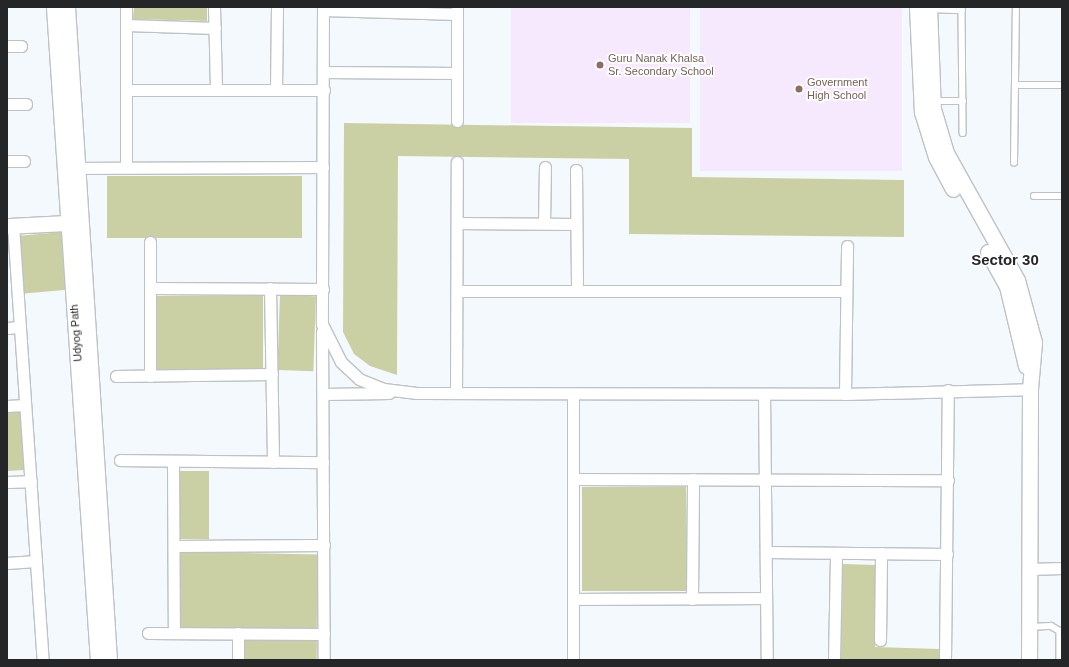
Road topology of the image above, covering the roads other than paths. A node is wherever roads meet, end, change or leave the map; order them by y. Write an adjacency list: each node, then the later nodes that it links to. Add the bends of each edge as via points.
1 (54, 7): 35 (main road, Udyog Path)
2 (67, 7): 35 (main road, Udyog Path)
3 (126, 7): 11 (street)
4 (214, 7): 12 (street)
5 (277, 7): 21 (street)
6 (1016, 7): 17 (lane)
7 (923, 8): 23 (main road); 24 (lane, via 962,10); 59 (main road, via 922,112 936,157 1007,286 1023,344)
8 (323, 9): 9 (street); 15 (street)
9 (406, 10): 10 (street)
10 (457, 10): 16 (street)
11 (126, 25): 12 (street); 19 (street)
12 (215, 28): 20 (street)
13 (7, 46): 14 (street)
14 (22, 46)
15 (323, 72): 16 (street); 22 (street)
16 (457, 73): 27 (street)
17 (1015, 85): 18 (lane); 32 (lane)
18 (1062, 85)
19 (127, 90): 20 (street); 36 (street)
20 (216, 90): 21 (street)
21 (276, 90): 22 (street)
22 (324, 90): 33 (street)
23 (932, 101): 24 (lane); 59 (main road, via 946,153 1017,280 1034,342)
24 (963, 101): 28 (lane)
25 (7, 104): 26 (street)
26 (26, 104)
27 (457, 121)
28 (963, 134)
29 (7, 161): 30 (street)
30 (24, 161)
31 (457, 162): 41 (street)
32 (1014, 163)
33 (323, 167): 36 (street); 49 (street)
34 (545, 167): 42 (street)
35 (71, 168): 36 (street); 40 (main road, Udyog Path); 100 (main road, Udyog Path)
36 (126, 168)
37 (576, 170): 43 (street)
38 (1034, 196): 39 (lane)
39 (1062, 196)
40 (69, 223): 44 (main road); 99 (main road, Udyog Path)
41 (457, 223): 42 (street); 50 (street)
42 (544, 223): 43 (street)
43 (576, 224): 51 (street)
44 (10, 225): 54 (street)
45 (150, 242): 47 (street)
46 (847, 246): 52 (street)
47 (150, 288): 48 (street); 58 (street)
48 (270, 288): 49 (street); 56 (street)
49 (323, 289): 53 (street)
50 (457, 291): 51 (street); 62 (street)
51 (577, 291): 52 (street)
52 (846, 291): 66 (street)
53 (322, 324): 61 (street, via 341,362 359,379 384,389); 63 (street)
54 (19, 327): 55 (street); 67 (street)
55 (7, 328)
56 (272, 374): 58 (street); 71 (street)
57 (116, 376): 58 (street)
58 (150, 376)
59 (1030, 389): 60 (street); 88 (main road)
60 (948, 390): 66 (street); 76 (street)
61 (418, 393): 62 (street); 63 (street)
62 (456, 393): 64 (street)
63 (323, 394): 72 (street)
64 (573, 394): 65 (street); 73 (street)
65 (764, 394): 66 (street); 75 (street)
66 (845, 394)
67 (25, 405): 68 (street); 77 (street)
68 (7, 406)
69 (120, 460): 70 (street)
70 (173, 461): 71 (street); 80 (street)
71 (273, 462): 72 (street)
72 (323, 462): 79 (street)
73 (573, 479): 74 (street); 90 (street)
74 (693, 479): 75 (street); 91 (street)
75 (765, 479): 76 (street); 81 (street)
76 (948, 480): 84 (street)
77 (31, 481): 78 (street); 85 (street)
78 (7, 482)
79 (324, 545): 80 (street); 96 (street)
80 (174, 546): 94 (street)
81 (766, 552): 82 (street); 89 (street)
82 (836, 552): 83 (street); 105 (street)
83 (882, 553): 84 (street); 97 (street)
84 (947, 554): 106 (street)
85 (36, 561): 86 (street); 98 (street)
86 (7, 563)
87 (1062, 568): 88 (street)
88 (1030, 569): 92 (main road)
89 (766, 598): 91 (street); 104 (street)
90 (573, 599): 91 (street); 103 (street)
91 (692, 599)
92 (1029, 627): 107 (main road); 108 (lane, via 1051,626 1060,631)
93 (148, 633): 94 (street)
94 (174, 633): 95 (street)
95 (238, 633): 96 (street); 101 (street)
96 (324, 634): 102 (street)
97 (880, 640)
98 (43, 660)
99 (98, 660)
100 (109, 660)
101 (238, 660)
102 (324, 660)
103 (573, 660)
104 (767, 660)
105 (834, 660)
106 (945, 660)
107 (1029, 660)
108 (1060, 660)

